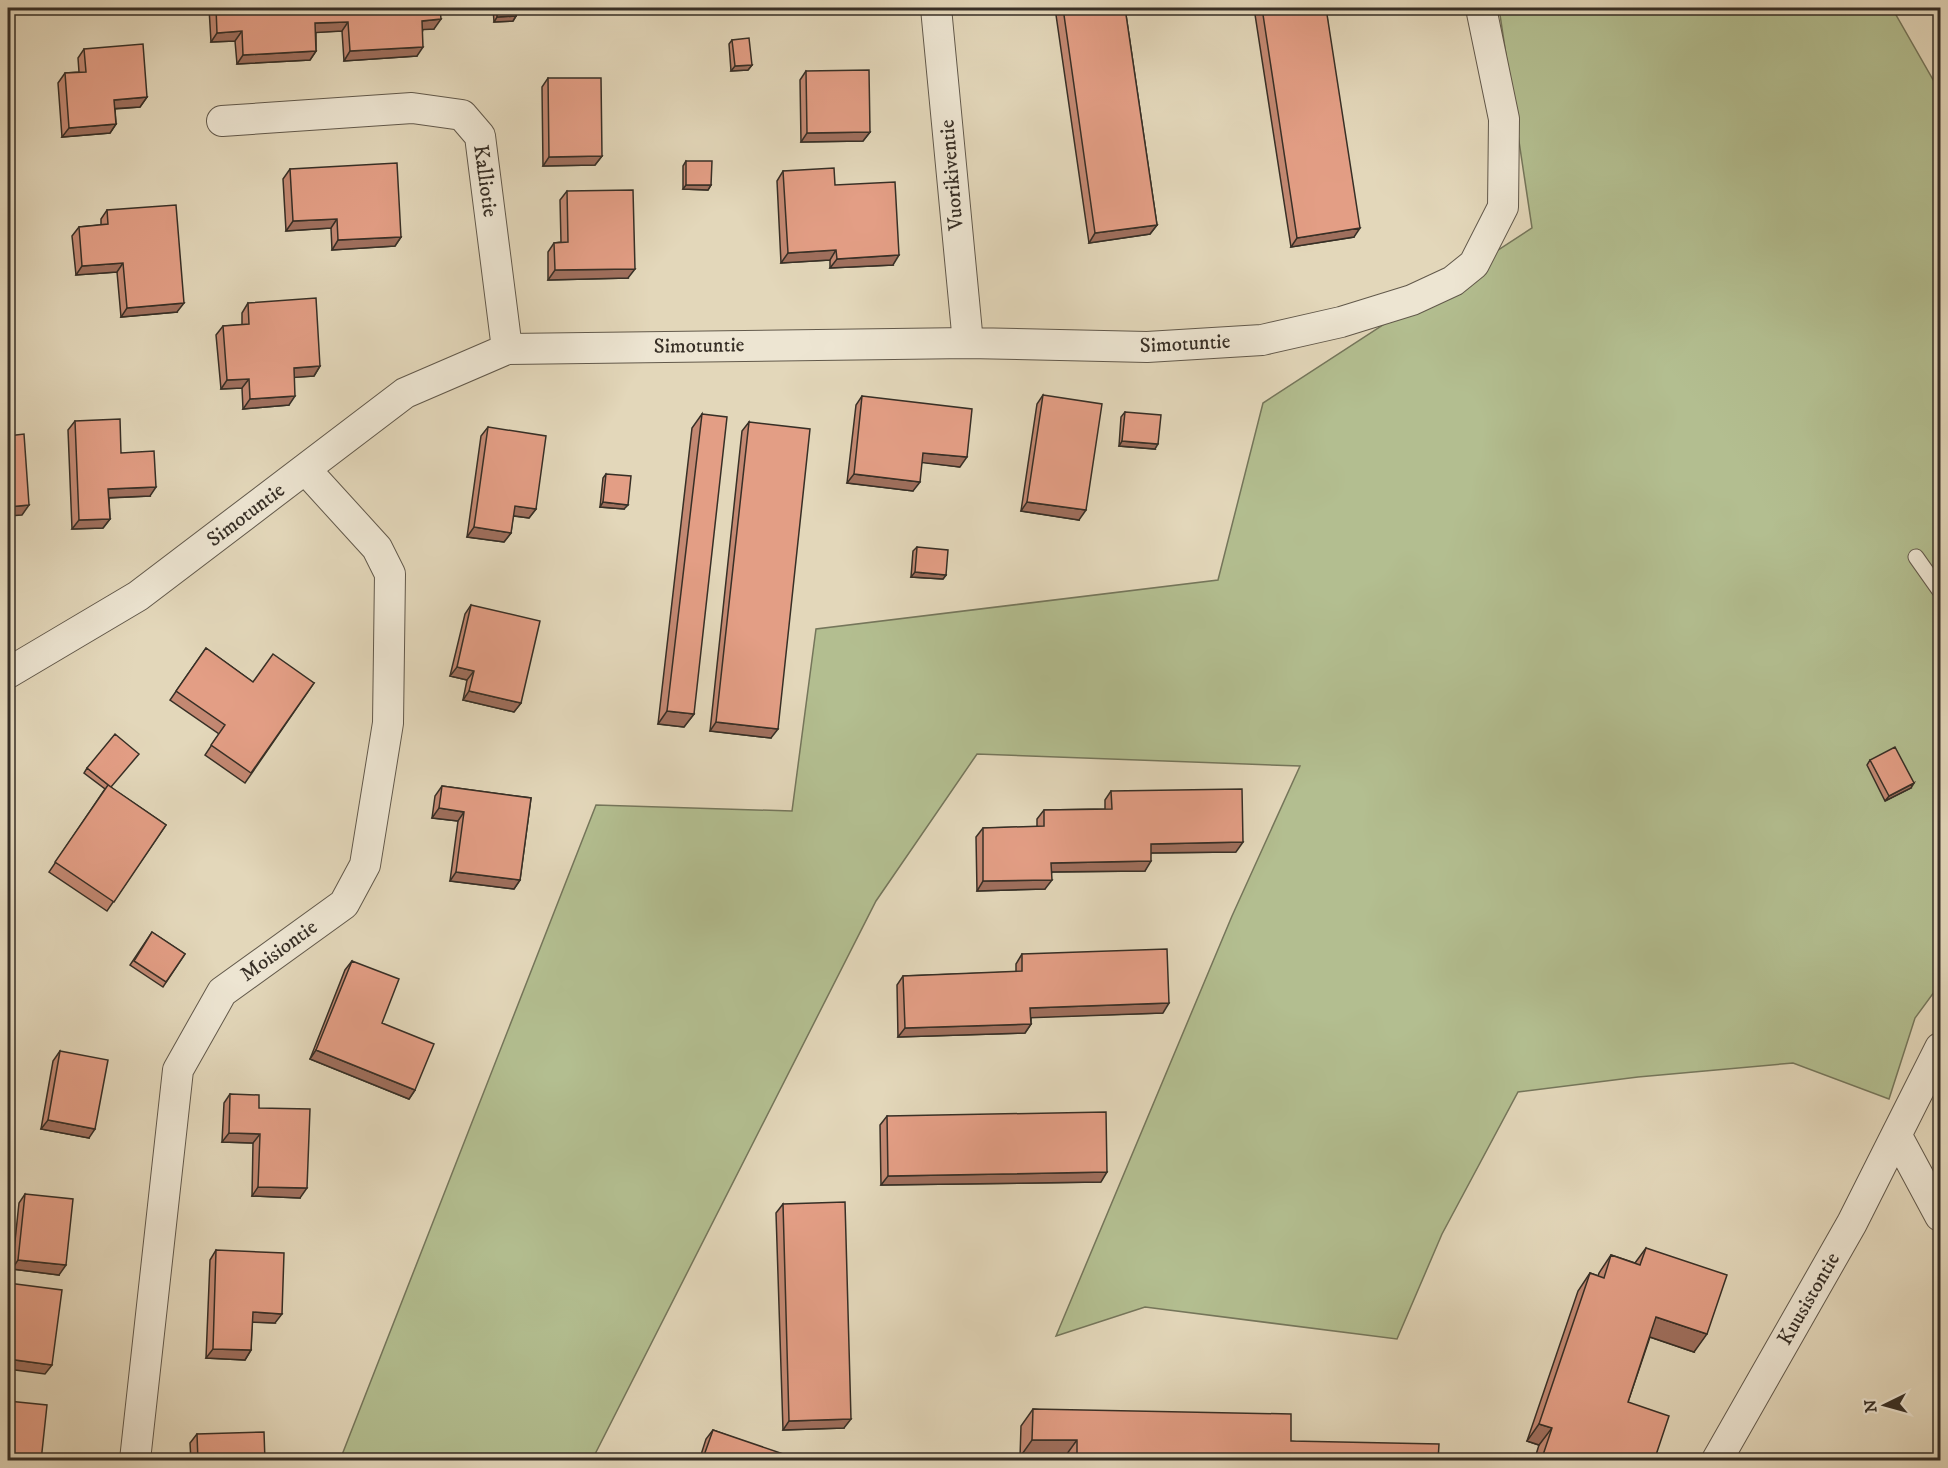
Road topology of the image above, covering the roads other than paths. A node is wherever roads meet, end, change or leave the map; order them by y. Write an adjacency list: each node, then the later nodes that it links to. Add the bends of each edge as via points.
1 (936, 8): 4 (street, Vuorikiventie)
2 (1481, 8): 4 (street, Simotuntie, via 1504,118 1503,207 1474,264 1453,281 1412,300 1341,322 1262,340 1147,347)
3 (222, 121): 5 (street, Kalliotie, via 412,108 462,115 480,136)
4 (968, 343): 5 (street, Simotuntie)
5 (507, 349): 6 (street, Simotuntie, via 405,393)
6 (306, 470): 9 (street, Simotuntie, via 138,596); 13 (street, Moisiontie, via 377,548 390,574 388,723 365,865 344,904 222,992 178,1070)
7 (1916, 557): 8 (lane)
8 (1941, 591)
9 (8, 673)
10 (1941, 1048): 11 (street, Kuusistontie)
11 (1897, 1136): 12 (street); 14 (street, Kuusistontie)
12 (1941, 1216)
13 (135, 1461)
14 (1717, 1461)

